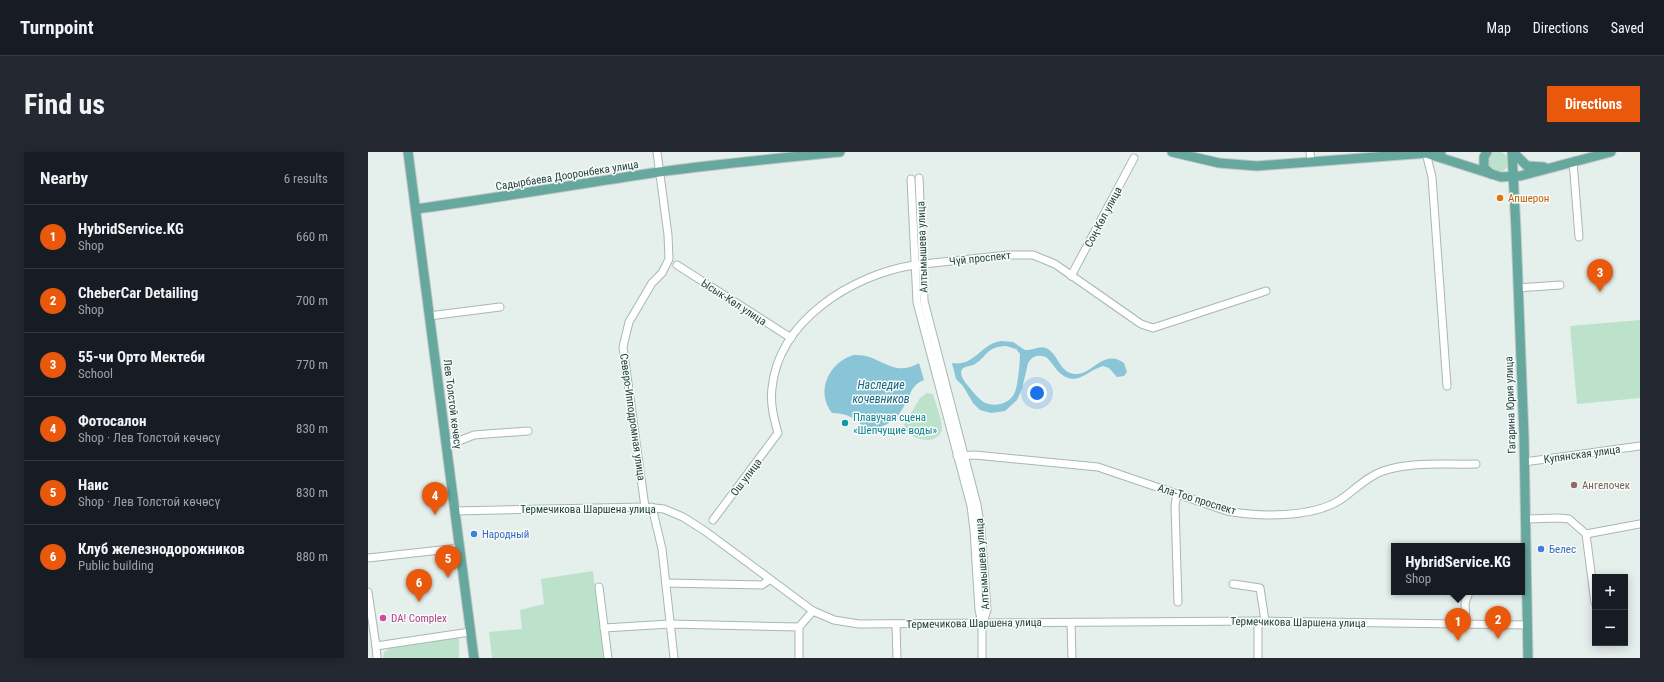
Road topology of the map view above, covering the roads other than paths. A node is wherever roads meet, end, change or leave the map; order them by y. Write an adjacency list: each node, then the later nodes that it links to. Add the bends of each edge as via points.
1 (408, 152): 20 (main road, Лев Толстой көчөсү)
2 (657, 152): 15 (street, Северо-Ипподромная улица)
3 (840, 152): 15 (main road, Садырбаева Дооронбека улица)
4 (1172, 152): 13 (main road, via 1219,163 1257,166)
5 (1310, 152): 13 (street)
6 (1440, 152): 10 (main road)
7 (1487, 152): 16 (main road, via 1484,157 1484,168)
8 (1512, 152): 14 (main road, via 1527,166); 17 (main road, Гагарина Юрия улица)
9 (1611, 152): 12 (main road)
10 (1426, 153): 13 (main road); 16 (main road); 31 (street, via 1432,177)
11 (1134, 158): 24 (street, Соң-Көл улица)
12 (1573, 161): 14 (main road); 21 (street)
13 (1311, 162)
14 (1553, 167): 17 (main road)
15 (660, 172): 20 (main road, Садырбаева Дооронбека улица); 41 (street, Северо-Ипподромная улица, via 669,259 629,322 624,347)
16 (1494, 176): 17 (main road)
17 (1513, 176): 26 (main road, Гагарина Юрия улица)
18 (919, 178): 23 (street, Алтымышева улица)
19 (911, 179): 23 (street, Алтымышева улица)
20 (416, 209): 29 (main road, Лев Толстой көчөсү)
21 (1579, 237)
22 (677, 265): 30 (street, Ысык-Көл улица)
23 (918, 265): 24 (street, Чүй проспект, via 1026,254 1048,260); 30 (street, Чүй проспект, via 899,267 845,290 812,315); 36 (street, Алтымышева улица, via 924,301); 37 (street, Алтымышева улица, via 916,302)
24 (1071, 276): 27 (street, Чүй проспект, via 1141,324 1153,328)
25 (1560, 285): 26 (street)
26 (1518, 288): 38 (main road, Гагарина Юрия улица)
27 (1266, 291)
28 (500, 307): 29 (street)
29 (429, 316): 34 (main road, Лев Толстой көчөсү)
30 (791, 338): 33 (street, Чүй проспект, via 777,364 772,389 773,412)
31 (1447, 386)
32 (528, 431): 34 (street, via 474,435)
33 (778, 433): 44 (street, Ош улица)
34 (446, 443): 42 (main road, Лев Толстой көчөсү)
35 (1640, 446): 38 (street, Купянская улица)
36 (965, 455): 37 (street, Ала-Тоо проспект); 40 (street, Ала-Тоо проспект, via 1093,466); 62 (street, Алтымышева улица, via 978,505 981,529 987,610)
37 (957, 456): 62 (street, Алтымышева улица, via 973,524)
38 (1524, 462): 43 (main road, Гагарина Юрия улица)
39 (1476, 464): 40 (street, Ала-Тоо проспект, via 1390,469 1372,476 1331,505 1300,513 1237,513)
40 (1177, 494): 56 (street, via 1175,505)
41 (648, 507): 42 (street, Термечикова Шаршена улица); 49 (street, Термечикова Шаршена улица, via 664,509 683,517); 51 (street, Северо-Ипподромная улица, via 662,549)
42 (454, 511): 47 (main road, Лев Толстой көчөсү)
43 (1526, 519): 46 (street, via 1569,519); 64 (main road, Гагарина Юрия улица)
44 (713, 520)
45 (1640, 524): 46 (street)
46 (1586, 534): 50 (street)
47 (459, 548): 48 (street); 67 (main road, Лев Толстой көчөсү)
48 (368, 558)
49 (769, 580): 51 (street, via 762,585); 57 (street, Термечикова Шаршена улица)
50 (1592, 580)
51 (666, 583): 60 (street, Северо-Ипподромная улица)
52 (1233, 584): 58 (street, via 1260,588)
53 (598, 587): 66 (street)
54 (368, 592): 68 (street)
55 (1468, 595): 63 (street, via 1465,603)
56 (1178, 602)
57 (813, 611): 61 (street, Термечикова Шаршена улица, via 846,622); 65 (street)
58 (1262, 621): 59 (street, Термечикова Шаршена улица); 63 (street, Термечикова Шаршена улица); 77 (street)
59 (1071, 623): 62 (street, Термечикова Шаршена улица); 76 (street)
60 (670, 624): 65 (street); 66 (street); 72 (street, Северо-Ипподромная улица)
61 (896, 624): 62 (street, Термечикова Шаршена улица); 74 (street)
62 (982, 624): 75 (street)
63 (1466, 624): 64 (street, Термечикова Шаршена улица)
64 (1528, 625): 78 (main road, Гагарина Юрия улица)
65 (799, 627): 73 (street)
66 (604, 628): 71 (street)
67 (470, 632): 68 (street); 70 (main road, Лев Толстой көчөсү)
68 (376, 646): 69 (street)
69 (377, 658)
70 (474, 658)
71 (608, 658)
72 (674, 658)
73 (799, 658)
74 (897, 658)
75 (982, 658)
76 (1072, 658)
77 (1258, 658)
78 (1528, 658)

